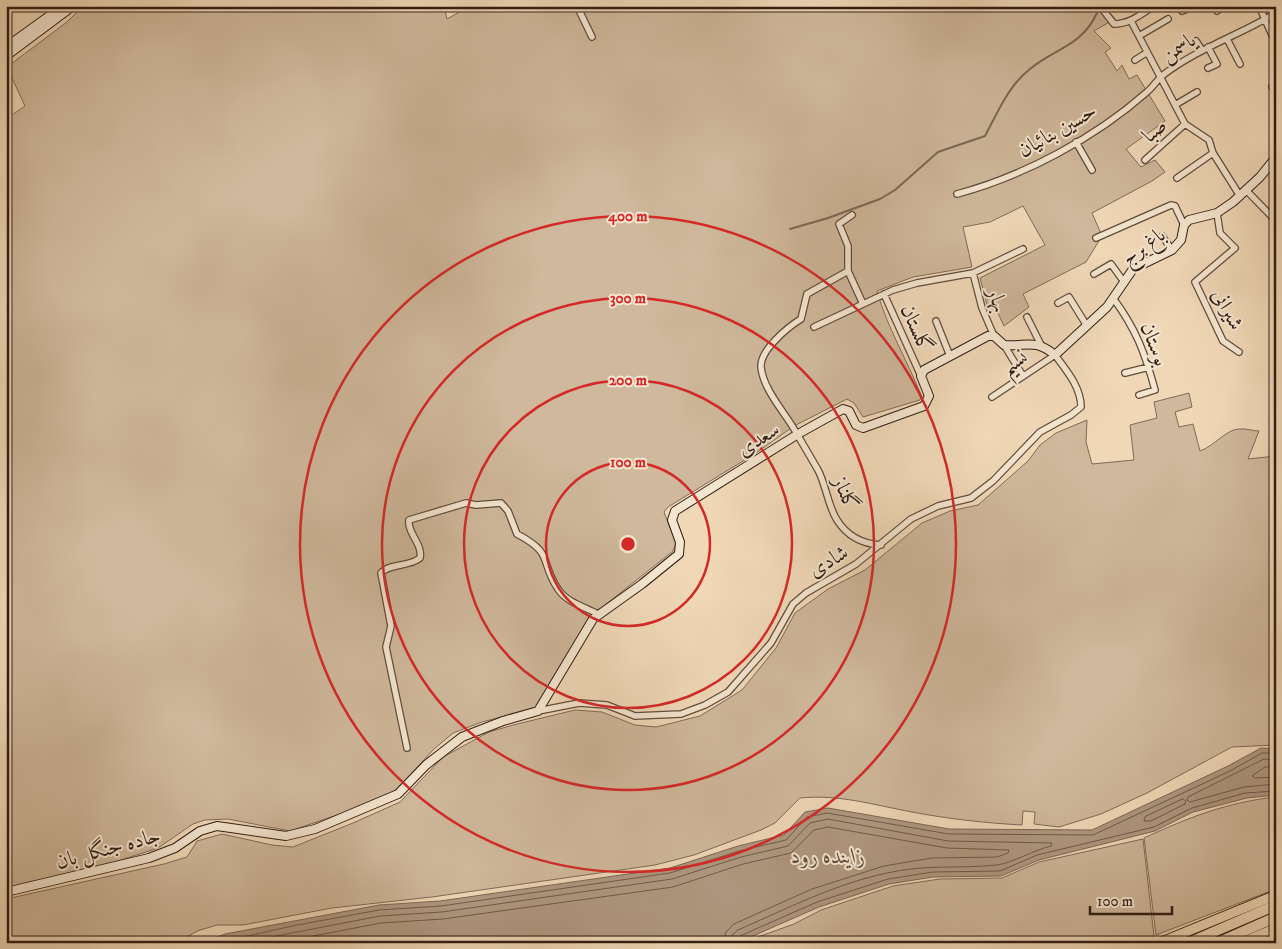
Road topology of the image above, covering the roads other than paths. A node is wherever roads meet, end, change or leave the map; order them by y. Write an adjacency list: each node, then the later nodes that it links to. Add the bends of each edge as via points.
1 (63, 6): 20 (street)
2 (73, 6): 24 (street)
3 (576, 6): 16 (street)
4 (1100, 6): 14 (street, via 1114,24)
5 (1154, 6): 14 (street)
6 (1180, 6): 7 (street, via 1182,11)
7 (1195, 6)
8 (1223, 6): 10 (street)
9 (1259, 6): 13 (street)
10 (1216, 11)
11 (1276, 13): 13 (street, یاسمن)
12 (1168, 19): 15 (street)
13 (1265, 20): 17 (street, یاسمن); 19 (street)
14 (1130, 21): 15 (street)
15 (1139, 36): 23 (street)
16 (592, 37)
17 (1227, 39): 21 (street, یاسمن); 26 (street)
18 (1196, 41): 22 (street)
19 (1276, 44)
20 (6, 47)
21 (1208, 47): 22 (street, یاسمن); 27 (street, via 1217,64)
22 (1202, 50): 28 (street, یاسمن)
23 (1146, 53): 25 (street); 28 (street)
24 (6, 56)
25 (1135, 60)
26 (1240, 64)
27 (1208, 68)
28 (1162, 76): 32 (street); 34 (street, حسین بنائیان, via 1147,92)
29 (1276, 84): 31 (street, via 1272,87)
30 (1197, 92): 32 (street)
31 (1276, 92)
32 (1175, 105): 33 (street)
33 (1185, 124): 35 (street, via 1209,140); 38 (street, صبا)
34 (1076, 142): 41 (street); 45 (street, حسین بنائیان, via 986,186)
35 (1213, 153): 43 (street); 44 (street)
36 (6, 156): 39 (street)
37 (1276, 157): 40 (street, باغ برج)
38 (1145, 160)
39 (7, 162)
40 (1268, 167): 42 (street); 44 (street, باغ برج)
41 (1092, 170)
42 (1276, 174)
43 (1177, 178)
44 (1243, 193): 46 (street, باغ برج); 48 (street)
45 (957, 194)
46 (1217, 213): 49 (street, باغ برج, via 1189,220); 69 (street, شیرانی, via 1220,233 1235,248 1194,282 1223,340)
47 (852, 215): 54 (street, via 839,224 848,246)
48 (1276, 221)
49 (1184, 225): 51 (street, via 1174,205); 53 (street, باغ برج, via 1181,240)
50 (1162, 236): 53 (street)
51 (1096, 238)
52 (1022, 248): 55 (street)
53 (1172, 250): 57 (street, باغ برج, via 1133,269)
54 (848, 271): 61 (street); 78 (street, گلناز, via 807,294 801,318 783,331 761,365 776,402)
55 (973, 273): 58 (street, via 917,283); 66 (street, بهار, via 982,308)
56 (1094, 274): 57 (street, via 1111,264)
57 (1124, 282): 59 (street, باغ برج)
58 (884, 294): 61 (street); 74 (street, گلستان)
59 (1113, 298): 64 (street, باغ برج); 72 (street, بوستان, via 1132,324)
60 (1058, 303): 64 (street, via 1069,297)
61 (863, 304): 65 (street)
62 (1027, 317): 68 (street)
63 (936, 321): 71 (street)
64 (1087, 326): 70 (street, باغ برج)
65 (814, 327)
66 (994, 336): 67 (street); 71 (street)
67 (1004, 345): 68 (street, via 1030,342); 75 (street)
68 (1041, 345): 70 (street)
69 (1239, 352)
70 (1055, 355): 75 (street, نسیم); 79 (street, شادی, via 1073,379 1081,407 1040,432 993,481 971,498 938,506 911,519)
71 (950, 356): 74 (street, via 924,370)
72 (1149, 367): 73 (street); 76 (street, بوستان, via 1155,390)
73 (1125, 373)
74 (921, 376): 78 (street, سعدی, via 929,396 924,406 863,428 856,424 849,411 843,410)
75 (1023, 376): 77 (street, نسیم)
76 (1139, 395)
77 (992, 397)
78 (798, 434): 79 (street, گلناز, via 818,471 836,519 850,534 866,544); 80 (street, سعدی, via 675,511 672,520 680,542 679,554)
79 (881, 545): 81 (street, شادی, via 856,564 806,593 794,604 770,643 728,692 705,705 681,714 636,716 607,705 579,703)
80 (598, 614): 81 (street, سعدی); 82 (street, via 566,598 558,589 542,551 517,534 508,511 501,503 466,503 409,520 420,548 420,558 416,562 386,569 381,574 391,626 386,647)
81 (538, 711): 83 (street, جاده جنگل بان, via 503,720 462,737 426,765 398,794 315,829 286,836 217,826 200,831 175,848 149,858)
82 (407, 748)
83 (6, 892)
84 (1276, 895): 88 (main road)
85 (1276, 905): 89 (highway)
86 (1276, 917): 90 (highway)
87 (1276, 928): 91 (main road)
88 (1159, 943)
89 (1188, 943)
90 (1217, 943)
91 (1241, 943)

